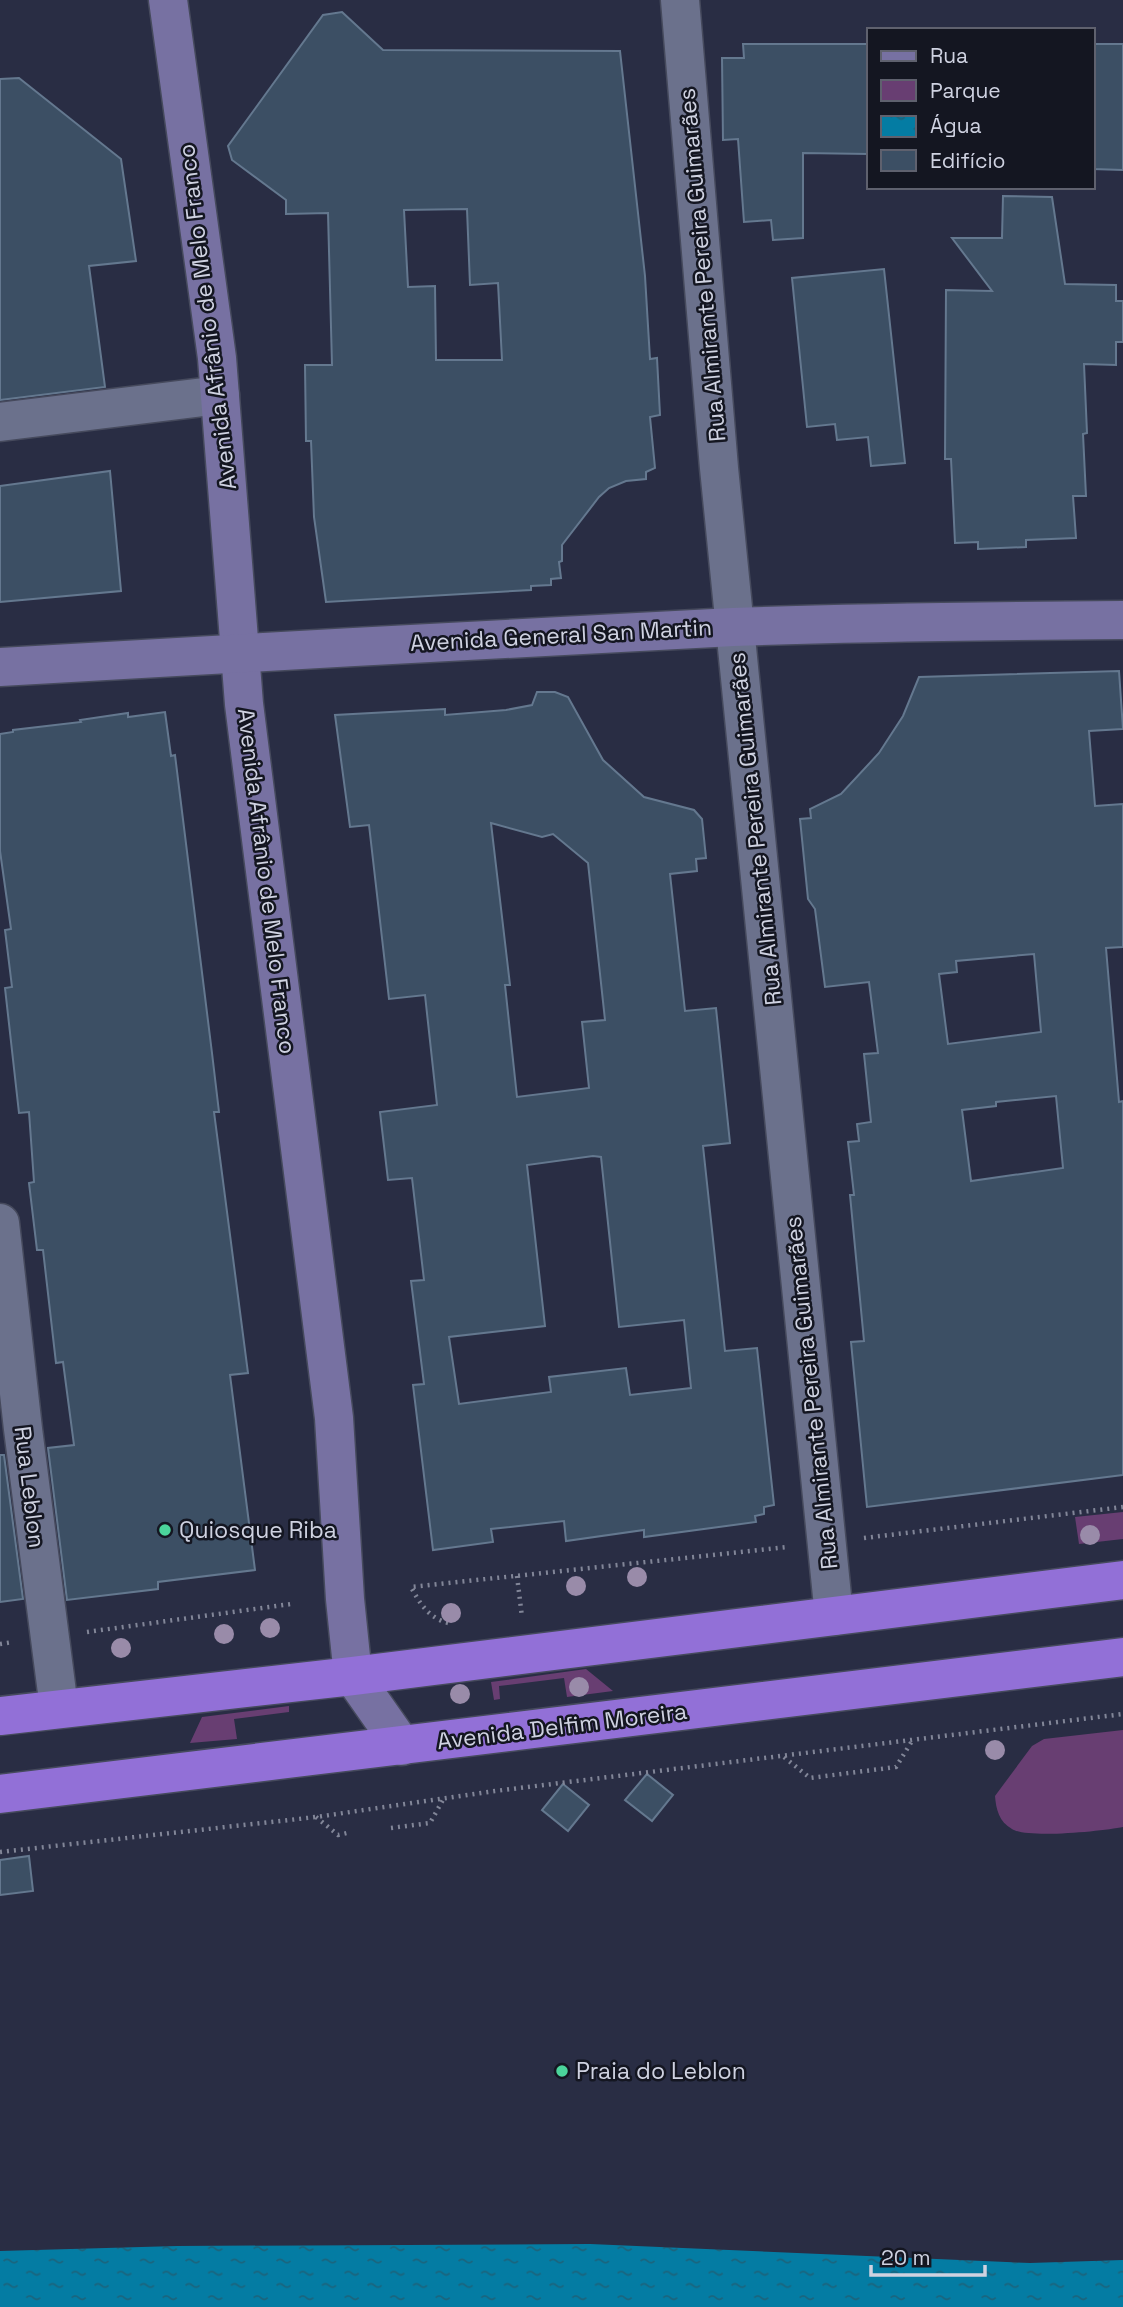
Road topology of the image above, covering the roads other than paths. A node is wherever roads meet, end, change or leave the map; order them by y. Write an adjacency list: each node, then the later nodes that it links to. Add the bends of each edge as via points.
1 (168, 0): 3 (street, Avenida Afrânio de Melo Franco)
2 (680, 0): 6 (street, Rua Almirante Pereira Guimarães)
3 (220, 395): 4 (street); 7 (street, Avenida Afrânio de Melo Franco)
4 (0, 422)
5 (1123, 620): 6 (street, Avenida General San Martin)
6 (735, 627): 7 (street, Avenida General San Martin); 11 (street, Rua Almirante Pereira Guimarães)
7 (242, 654): 8 (street, Avenida General San Martin); 13 (street, Avenida Afrânio de Melo Franco, via 244,704 334,1418)
8 (0, 667)
9 (0, 1223): 14 (street, Rua Leblon)
10 (1123, 1580): 11 (highway)
11 (834, 1616): 13 (highway)
12 (1123, 1657): 16 (highway, Avenida Delfim Moreira)
13 (353, 1676): 14 (highway); 16 (street, Avenida Afrânio de Melo Franco)
14 (59, 1708): 15 (highway)
15 (0, 1716)
16 (402, 1746): 17 (highway, Avenida Delfim Moreira)
17 (0, 1794)

